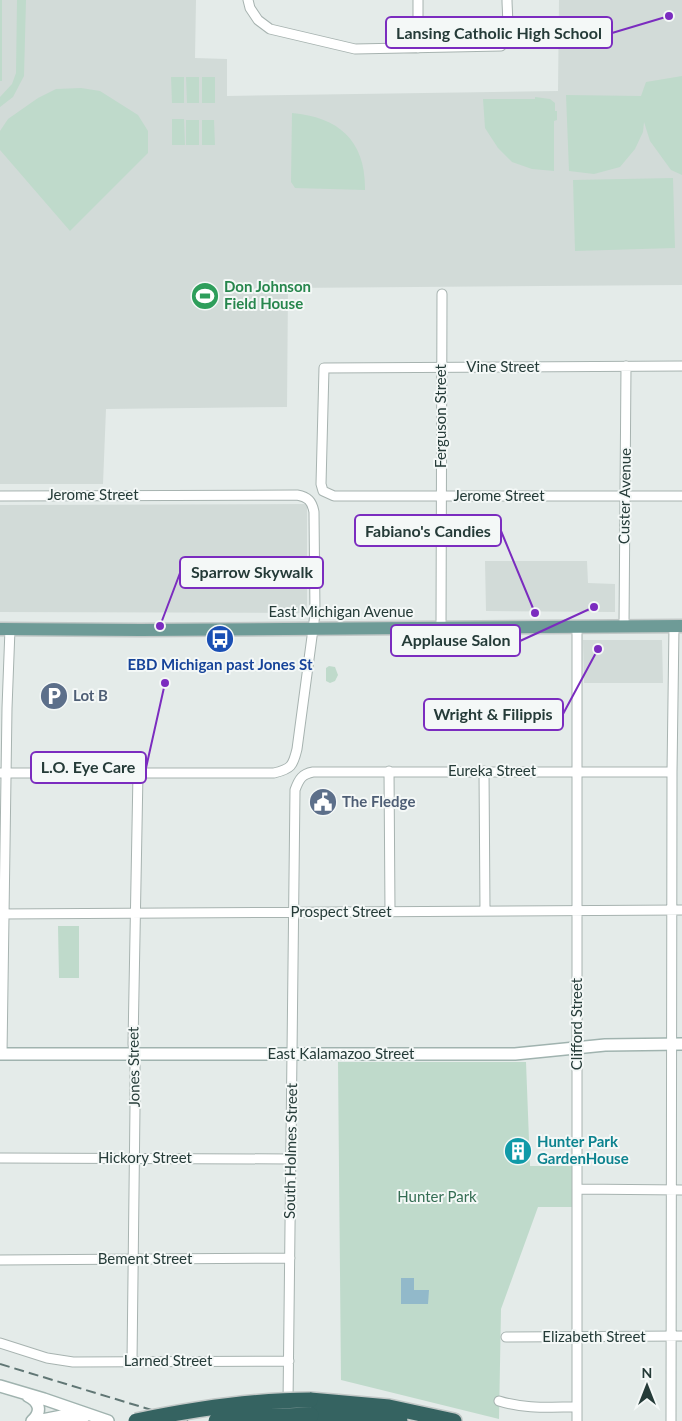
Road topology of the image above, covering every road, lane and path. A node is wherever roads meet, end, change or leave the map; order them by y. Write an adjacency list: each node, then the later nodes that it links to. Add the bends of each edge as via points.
1 (248, 0): 4 (street, via 258,20 270,29 355,49)
2 (418, 0): 4 (street)
3 (507, 0): 4 (street, via 504,45 495,48)
4 (418, 48)
5 (442, 294): 8 (street, Ferguson Street)
6 (626, 366): 7 (street, Vine Street); 8 (street, Vine Street); 12 (street, Custer Avenue)
7 (682, 366)
8 (441, 367): 9 (street, Vine Street, via 324,368); 11 (street, Ferguson Street)
9 (322, 486): 11 (street, Jerome Street, via 323,491 334,496)
10 (0, 496): 19 (street, Jerome Street, via 306,497 312,502 314,512)
11 (441, 496): 12 (street, Jerome Street); 17 (street, Ferguson Street)
12 (626, 496): 13 (street, Jerome Street); 15 (street, Custer Avenue)
13 (682, 496)
14 (577, 626): 15 (main road, East Michigan Avenue); 17 (main road, East Michigan Avenue); 22 (street, Clifford Street)
15 (624, 626): 16 (main road, East Michigan Avenue)
16 (678, 626): 24 (street)
17 (441, 627): 19 (main road, East Michigan Avenue)
18 (5, 629): 19 (main road, East Michigan Avenue); 25 (street)
19 (314, 629): 26 (street, via 297,749 291,767 274,773)
20 (390, 771): 21 (street, Eureka Street); 23 (street, Eureka Street); 31 (street)
21 (484, 771): 22 (street, Eureka Street); 32 (street)
22 (577, 771): 24 (street, Eureka Street); 27 (street, Clifford Street)
23 (313, 772): 30 (street, South Holmes Street, via 301,777 295,790)
24 (672, 772): 28 (street)
25 (4, 773): 26 (street); 34 (street)
26 (138, 773): 33 (street, Jones Street)
27 (577, 910): 28 (street, Prospect Street); 32 (street, Prospect Street); 36 (street, Clifford Street)
28 (672, 910): 29 (street, Prospect Street); 35 (street)
29 (682, 910)
30 (293, 911): 31 (street, Prospect Street); 33 (street, Prospect Street); 39 (street, South Holmes Street)
31 (390, 911): 32 (street, Prospect Street)
32 (485, 911)
33 (135, 913): 34 (street, Prospect Street); 38 (street, Jones Street)
34 (2, 914): 37 (street)
35 (677, 1044): 36 (street, East Kalamazoo Street); 44 (street)
36 (577, 1047): 39 (street, East Kalamazoo Street, via 516,1054); 43 (street, Clifford Street)
37 (1, 1054): 38 (street, East Kalamazoo Street)
38 (134, 1054): 39 (street, East Kalamazoo Street); 41 (street, Jones Street)
39 (293, 1054): 42 (street, South Holmes Street)
40 (0, 1158): 41 (street, Hickory Street)
41 (134, 1158): 42 (street, Hickory Street); 47 (street, Jones Street)
42 (291, 1158): 46 (street, South Holmes Street)
43 (577, 1189): 44 (street); 49 (street, Clifford Street)
44 (671, 1190): 45 (street); 50 (street)
45 (682, 1190)
46 (290, 1258): 47 (street, Bement Street); 55 (street, South Holmes Street)
47 (133, 1259): 48 (street, Bement Street); 54 (street, Jones Street)
48 (0, 1260)
49 (576, 1336): 50 (street, Elizabeth Street); 52 (street, Elizabeth Street); 59 (street, Clifford Street)
50 (671, 1336): 51 (street, Elizabeth Street); 70 (street)
51 (682, 1336)
52 (506, 1337)
53 (0, 1343): 54 (street, Larned Street, via 73,1362)
54 (132, 1361): 55 (street, Larned Street)
55 (289, 1361): 66 (street, South Holmes Street)
56 (0, 1386): 57 (street)
57 (24, 1394): 61 (street, via 38,1404 38,1413); 63 (street)
58 (498, 1401): 59 (street, via 538,1408)
59 (576, 1407): 69 (street, Clifford Street)
60 (310, 1408): 64 (highway, bridge, via 262,1401 220,1405); 65 (highway, bridge); 67 (highway); 68 (highway, via 389,1407)
61 (32, 1421)
62 (37, 1421): 63 (street, via 67,1416)
63 (108, 1421)
64 (136, 1421)
65 (216, 1421)
66 (288, 1421)
67 (400, 1421)
68 (454, 1421)
69 (577, 1421)
70 (671, 1421)

